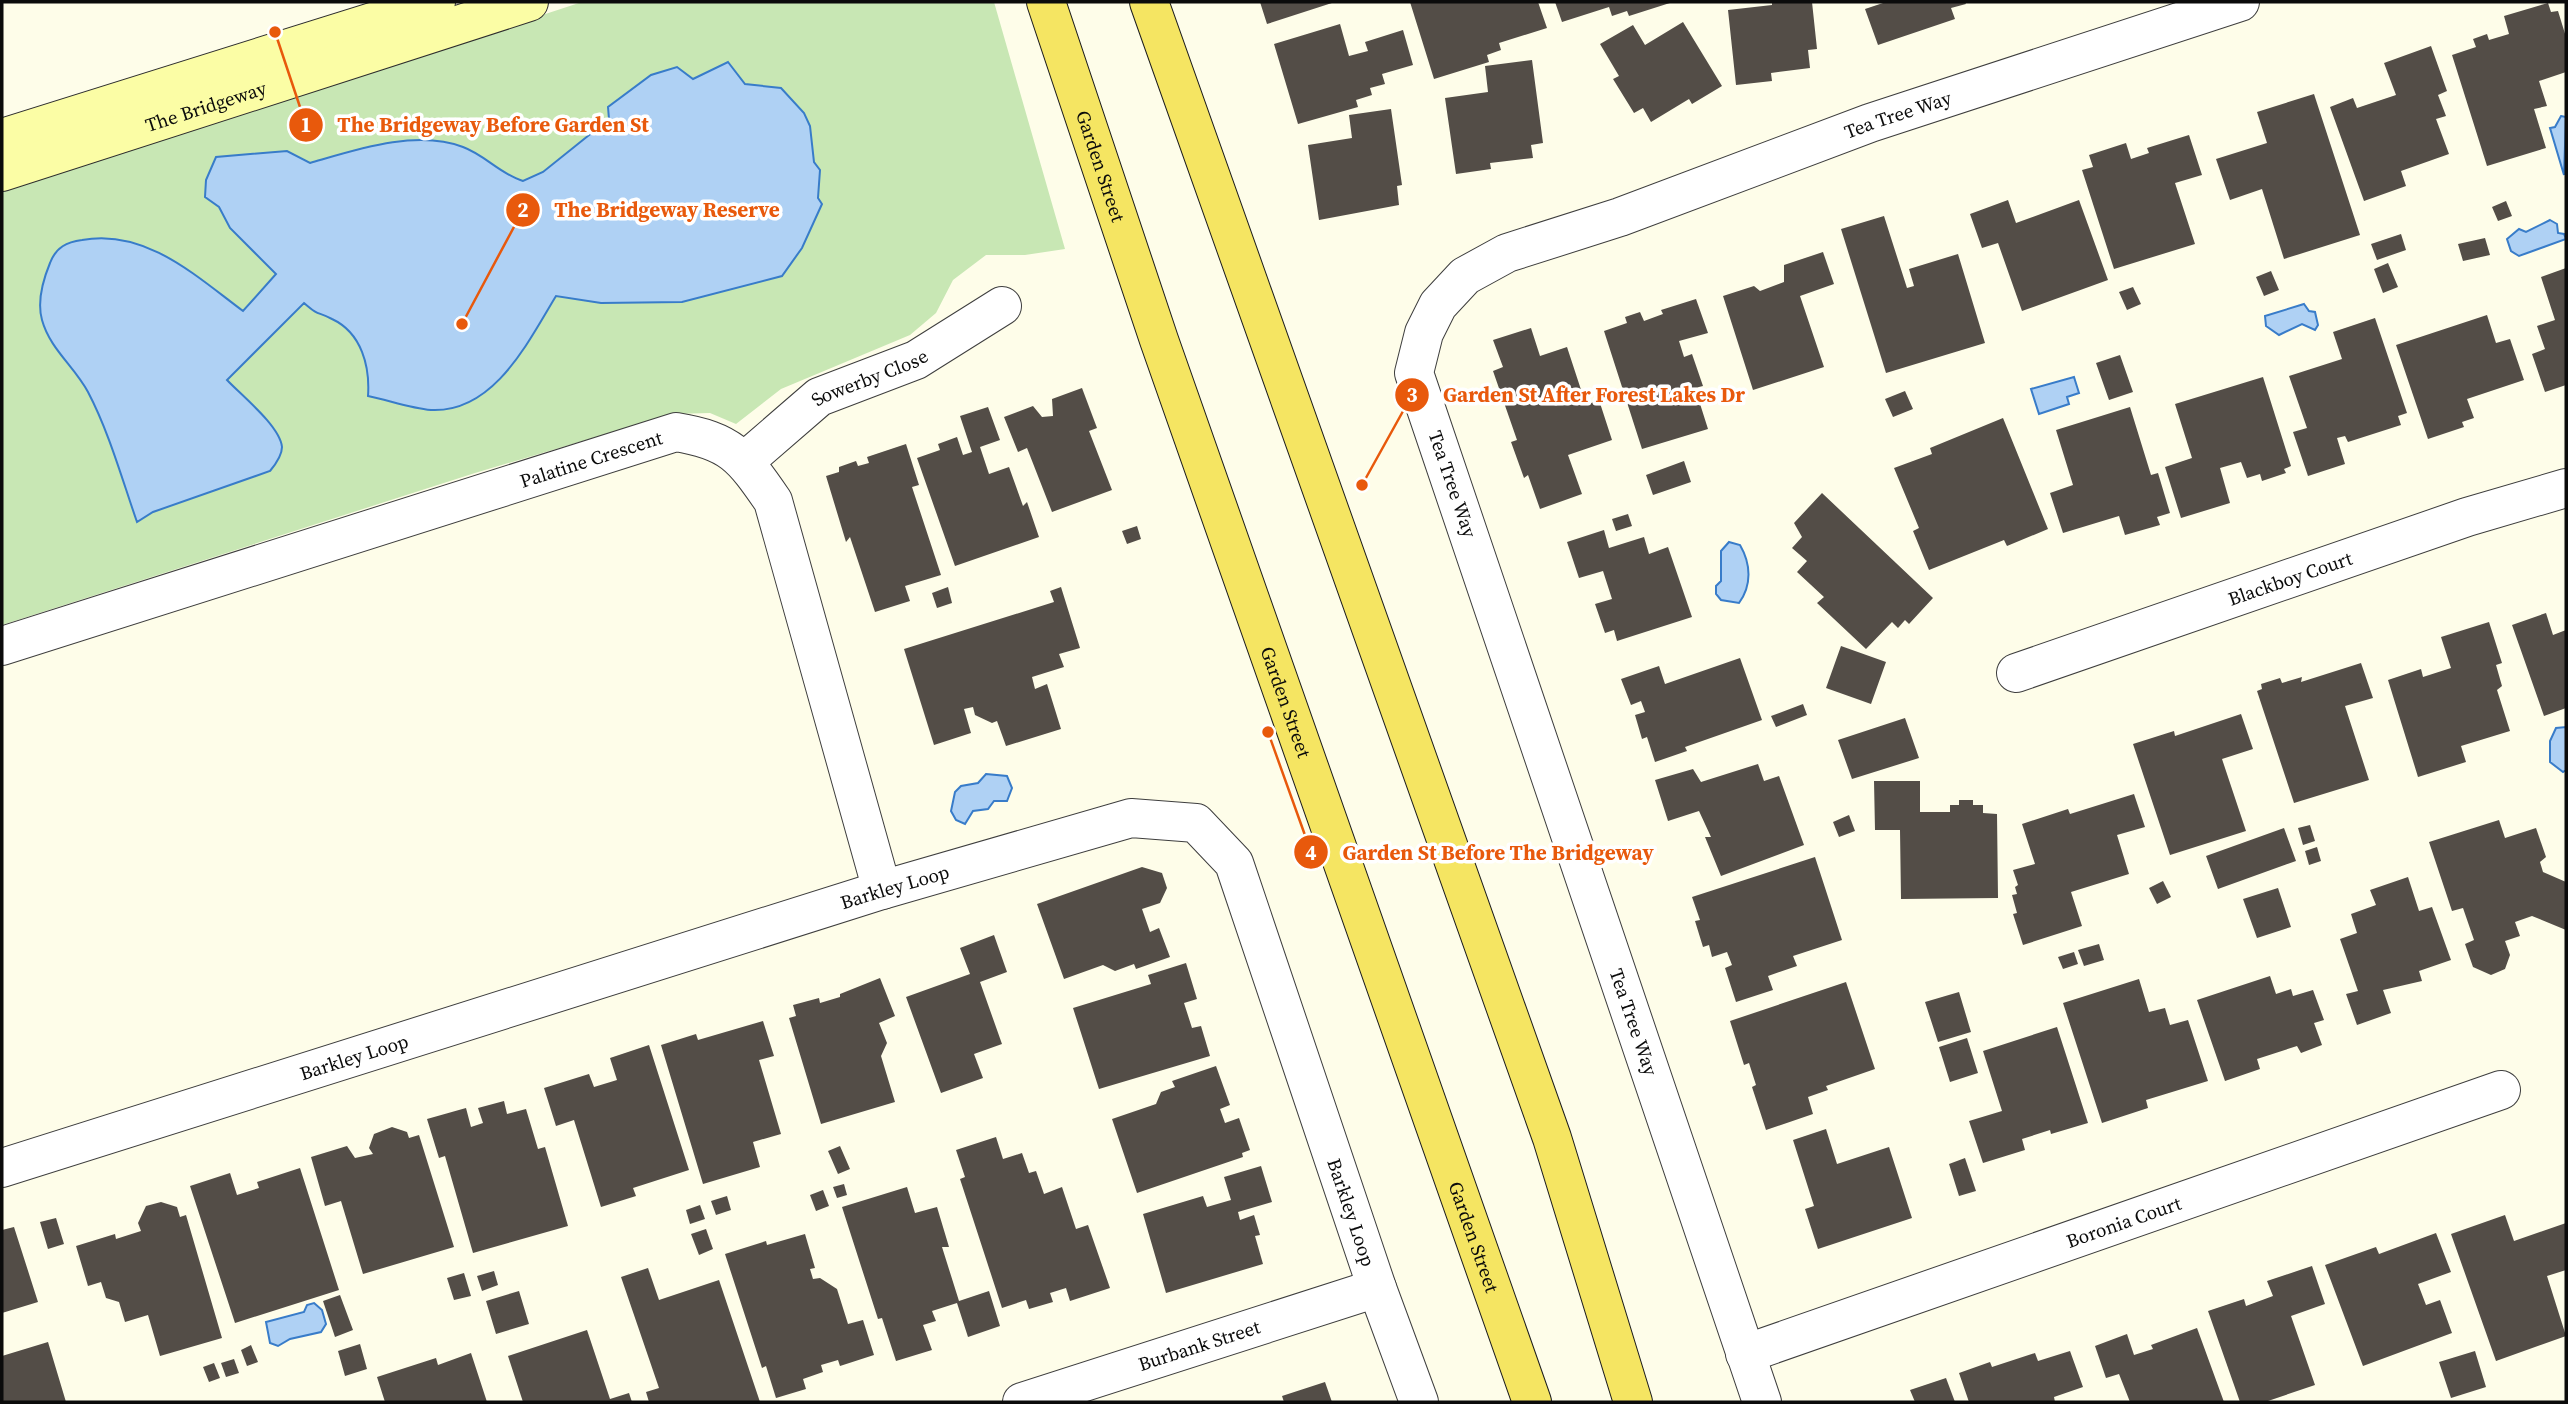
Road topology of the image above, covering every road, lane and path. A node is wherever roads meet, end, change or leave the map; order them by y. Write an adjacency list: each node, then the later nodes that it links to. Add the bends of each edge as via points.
1 (436, 2): 6 (street, The Bridgeway)
2 (529, 2): 7 (street, The Bridgeway)
3 (1045, 2): 20 (main road, Garden Street, via 1158,340)
4 (1149, 2): 21 (main road, via 1552,1138)
5 (2240, 2): 17 (street, Tea Tree Way, via 1870,123 1620,217 1507,253 1465,276 1438,305 1424,333 1414,373)
6 (2, 138)
7 (2, 172)
8 (1002, 306): 9 (street, Sowerby Close, via 916,360 819,397)
9 (745, 461): 11 (street, Palatine Crescent, via 709,437 676,432); 13 (street, Palatine Crescent, via 773,501)
10 (2566, 488): 12 (street, Blackboy Court, via 2468,517)
11 (2, 646)
12 (2016, 673)
13 (882, 890): 15 (street, Barkley Loop); 16 (street, Barkley Loop, via 1131,818 1196,823 1234,863)
14 (2501, 1090): 17 (street, Boronia Court)
15 (2, 1168)
16 (1377, 1288): 18 (street, Burbank Street); 19 (street, Barkley Loop)
17 (1745, 1354): 22 (street, Tea Tree Way)
18 (1022, 1402)
19 (1419, 1402)
20 (1532, 1402)
21 (1633, 1402)
22 (1762, 1402)

